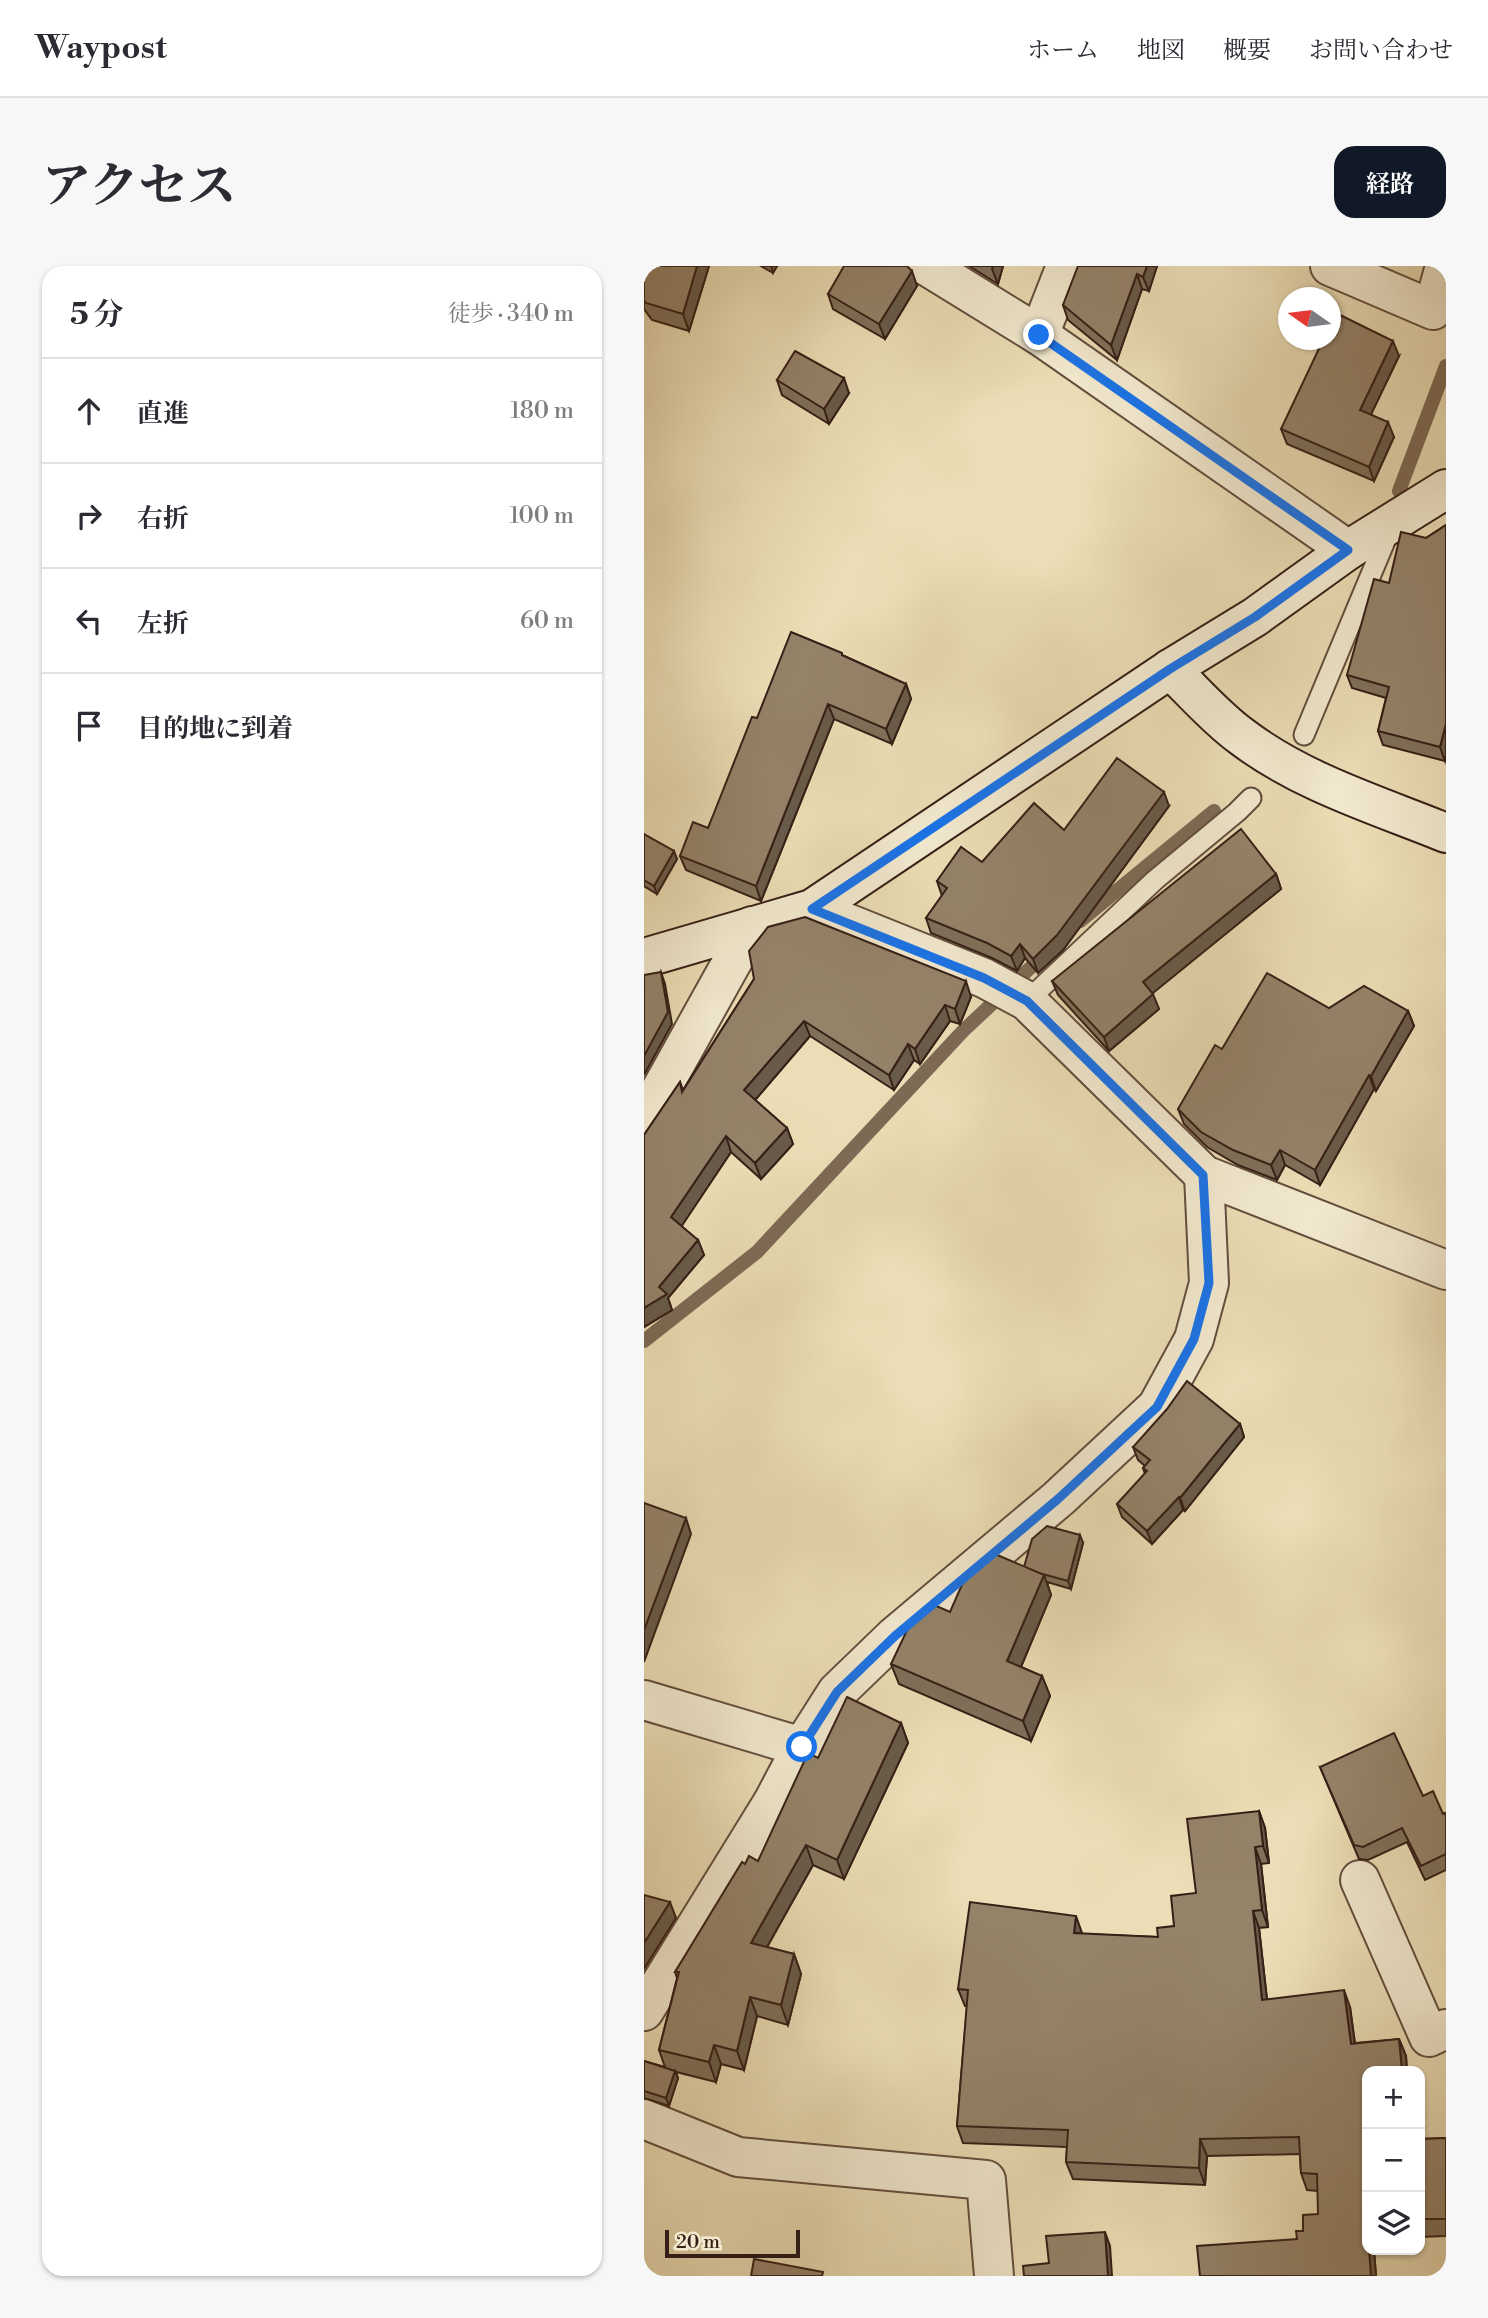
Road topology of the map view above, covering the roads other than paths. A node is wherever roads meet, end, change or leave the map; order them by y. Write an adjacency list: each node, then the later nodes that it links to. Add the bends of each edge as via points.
1 (927, 266): 5 (street)
2 (1066, 266): 5 (street)
3 (1330, 266): 4 (street, via 1433,310)
4 (1445, 266)
5 (1039, 335): 8 (street)
6 (1446, 489): 7 (street)
7 (1392, 525): 8 (street); 10 (lane)
8 (1348, 550): 9 (street, via 1255,617)
9 (1170, 669): 12 (street, via 1240,735 1281,763); 13 (street)
10 (1304, 734)
11 (1251, 798): 16 (lane, via 1155,880)
12 (1446, 833)
13 (812, 909): 14 (street); 16 (street)
14 (752, 926): 15 (street); 17 (street)
15 (644, 958)
16 (1009, 992): 18 (street)
17 (644, 1120)
18 (1203, 1175): 19 (street); 21 (street, via 1209,1283 1194,1339 1157,1407 1048,1507 895,1636 837,1692)
19 (1446, 1270)
20 (644, 1700): 21 (street)
21 (802, 1747): 23 (street)
22 (1360, 1880): 24 (street, via 1429,2038)
23 (644, 2011)
24 (1446, 2029)
25 (644, 2119): 26 (street, via 738,2157 986,2180)
26 (994, 2276)

